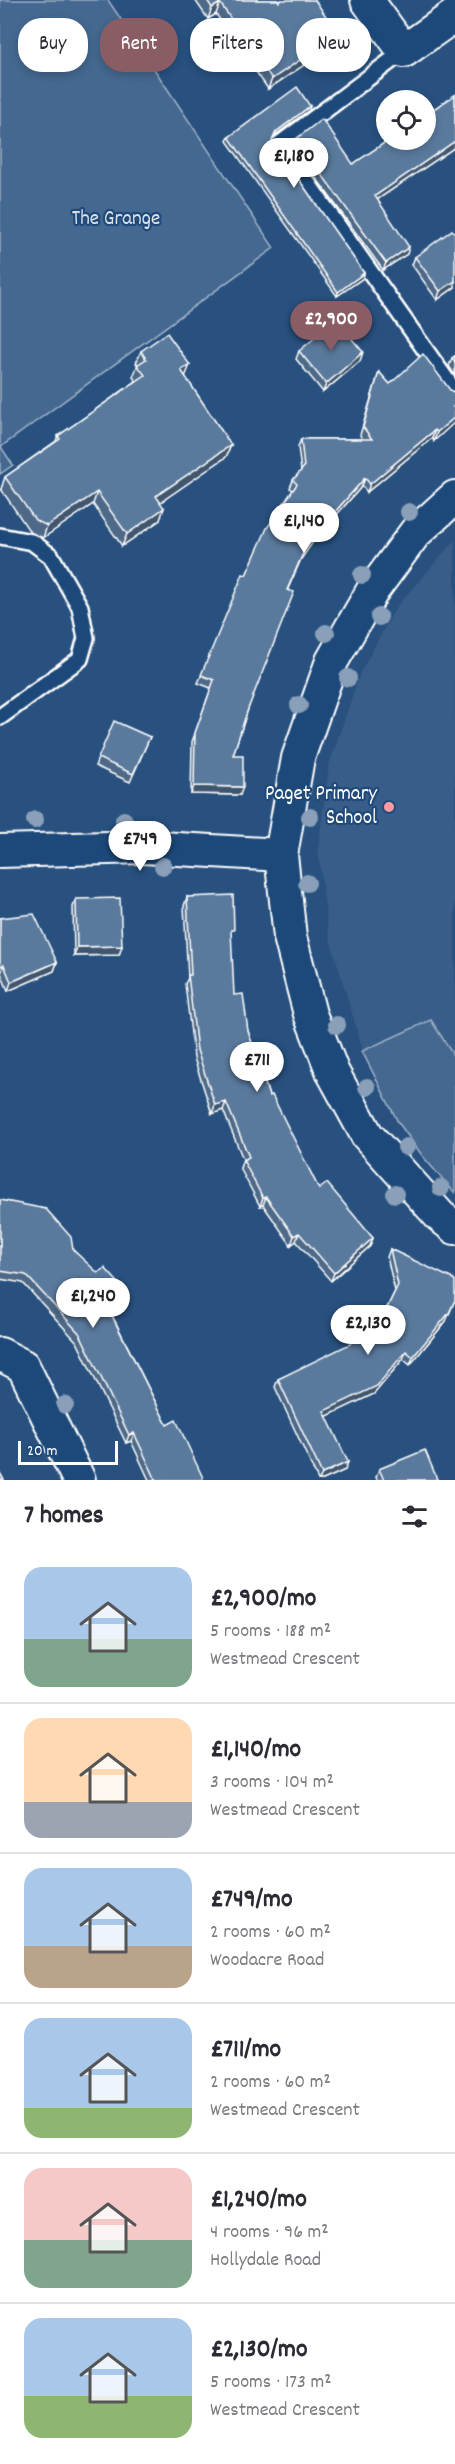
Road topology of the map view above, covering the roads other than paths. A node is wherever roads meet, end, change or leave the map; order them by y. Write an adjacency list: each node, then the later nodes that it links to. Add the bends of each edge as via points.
1 (367, 0): 3 (street)
2 (455, 15): 3 (street)
3 (404, 51): 4 (lane, via 280,144)
4 (455, 392)
5 (455, 497): 9 (street, via 415,533 373,590 332,661 298,758)
6 (0, 536): 7 (lane, via 32,542 51,556 80,607 86,638 80,659)
7 (0, 717)
8 (0, 851): 9 (street, via 144,847)
9 (282, 855): 10 (street, via 290,937 310,1014 333,1073 367,1135)
10 (455, 1228)
11 (0, 1354): 12 (street, via 22,1366)
12 (79, 1480)

